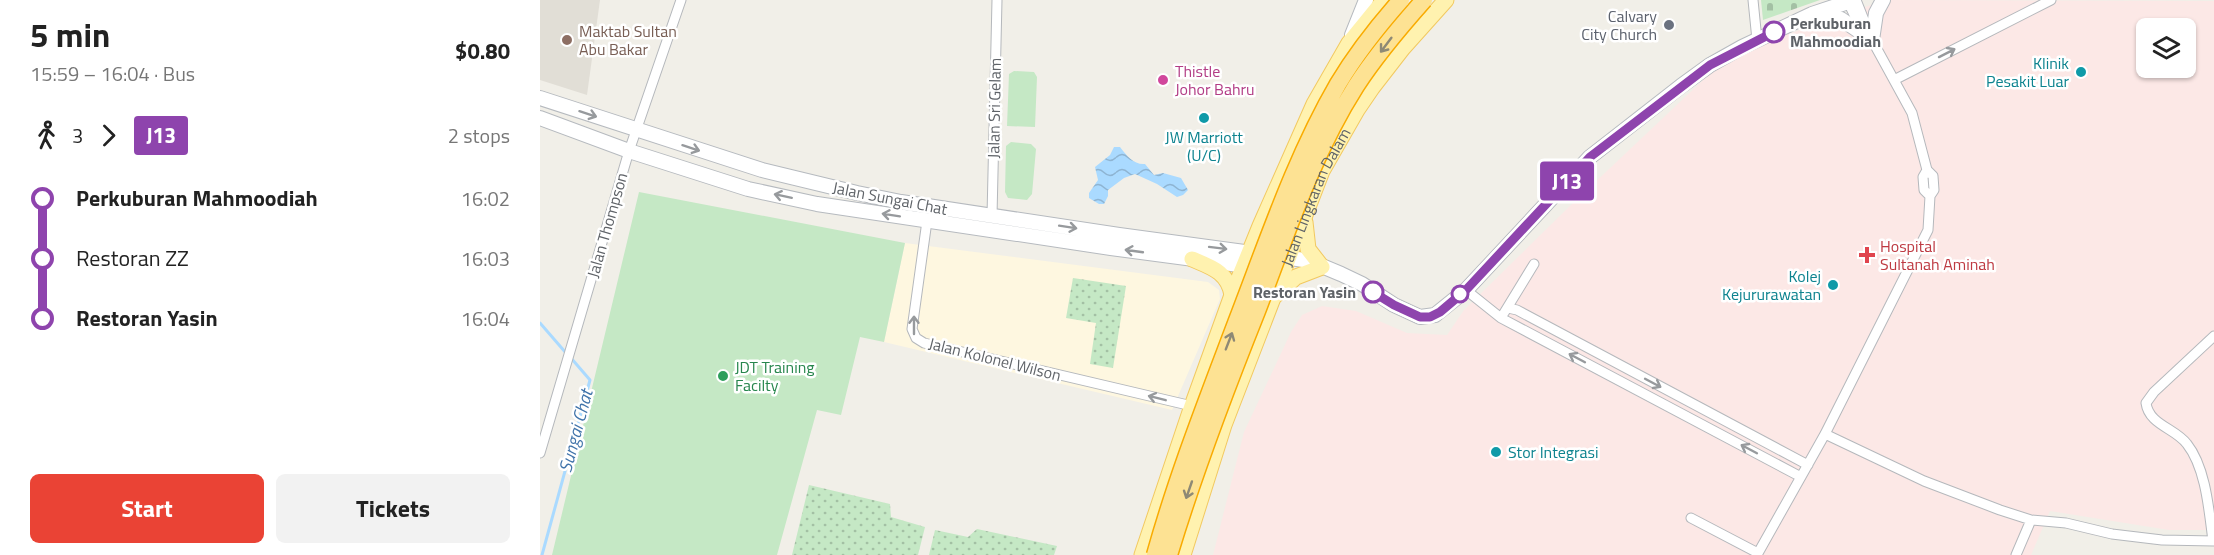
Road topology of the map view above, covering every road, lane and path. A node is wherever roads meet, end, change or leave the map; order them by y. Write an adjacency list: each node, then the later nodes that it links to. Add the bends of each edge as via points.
1 (681, 0): 19 (street, Jalan Thompson)
2 (997, 0): 21 (street, Jalan Sri Gelam)
3 (1366, 0): 15 (main road)
4 (1384, 0): 15 (main road, Jalan Lingkaran Dalam)
5 (1401, 0): 43 (highway, Jalan Lingkaran Dalam, one-way to 5, bridge, via 1166,514 1298,167 1339,83 1373,32)
6 (1424, 0): 45 (highway, Jalan Lingkaran Dalam, one-way to 45, bridge, via 1356,86 1310,174 1225,391)
7 (1446, 0): 22 (main road, Jalan Lingkaran Dalam, via 1403,48 1357,110 1322,171)
8 (1753, 0): 13 (street)
9 (1883, 0): 14 (main road, via 1876,13)
10 (2051, 0): 16 (street, one-way to 10)
11 (1853, 1): 12 (main road); 14 (street, via 1861,28)
12 (1812, 14): 13 (main road); 14 (main road, via 1841,19)
13 (1757, 40): 29 (main road, via 1710,65 1590,157)
14 (1872, 40): 16 (street)
15 (1349, 43): 25 (main road, Jalan Lingkaran Dalam, via 1314,104)
16 (1894, 80): 36 (street, via 1912,113 1927,170 1923,177 1924,190 1930,196 1928,230)
17 (540, 99): 19 (main road, Jalan Sungai Chat, one-way to 19)
18 (540, 118): 20 (main road, Jalan Sungai Chat)
19 (635, 130): 20 (street, Jalan Thompson); 21 (main road, Jalan Sungai Chat, one-way to 21, via 762,170 857,193)
20 (629, 151): 23 (main road, Jalan Sungai Chat, one-way to 20, via 748,189); 37 (street, Jalan Thompson)
21 (992, 216): 25 (main road, Jalan Sungai Chat, one-way to 25)
22 (1305, 216): 26 (main road, Jalan Lingkaran Dalam); 28 (main road, via 1308,249)
23 (927, 221): 24 (main road, Jalan Sungai Chat, one-way to 23); 35 (street, Jalan Kolonel Wilson, one-way to 23, via 916,338 912,329)
24 (1192, 259): 25 (main road, Jalan Sungai Chat); 30 (main road, via 1222,273)
25 (1246, 259): 26 (main road); 30 (main road, Jalan Lingkaran Dalam)
26 (1286, 263): 28 (main road, via 1306,270); 31 (main road, Jalan Lingkaran Dalam)
27 (1534, 264): 32 (street)
28 (1322, 267): 29 (main road, via 1425,318 1440,312); 31 (main road, via 1296,277)
29 (1466, 290): 33 (street)
30 (1232, 295): 35 (main road, Jalan Lingkaran Dalam)
31 (1273, 298): 46 (main road, Jalan Lingkaran Dalam, via 1224,425)
32 (1508, 308): 33 (street); 38 (street, one-way to 38)
33 (1501, 318): 39 (street, one-way to 33)
34 (2214, 336): 42 (street, via 2146,403 2154,419 2186,442 2197,460)
35 (1192, 406): 43 (main road, Jalan Lingkaran Dalam, via 1156,511)
36 (1825, 434): 38 (street); 41 (street, via 1924,481)
37 (540, 453)
38 (1808, 465): 39 (street)
39 (1801, 477): 44 (street)
40 (1691, 518): 44 (street)
41 (2031, 520): 42 (street, via 2162,540); 47 (street)
42 (2213, 541)
43 (1146, 554)
44 (1758, 554)
45 (1169, 555)
46 (1183, 555)
47 (2016, 555)

